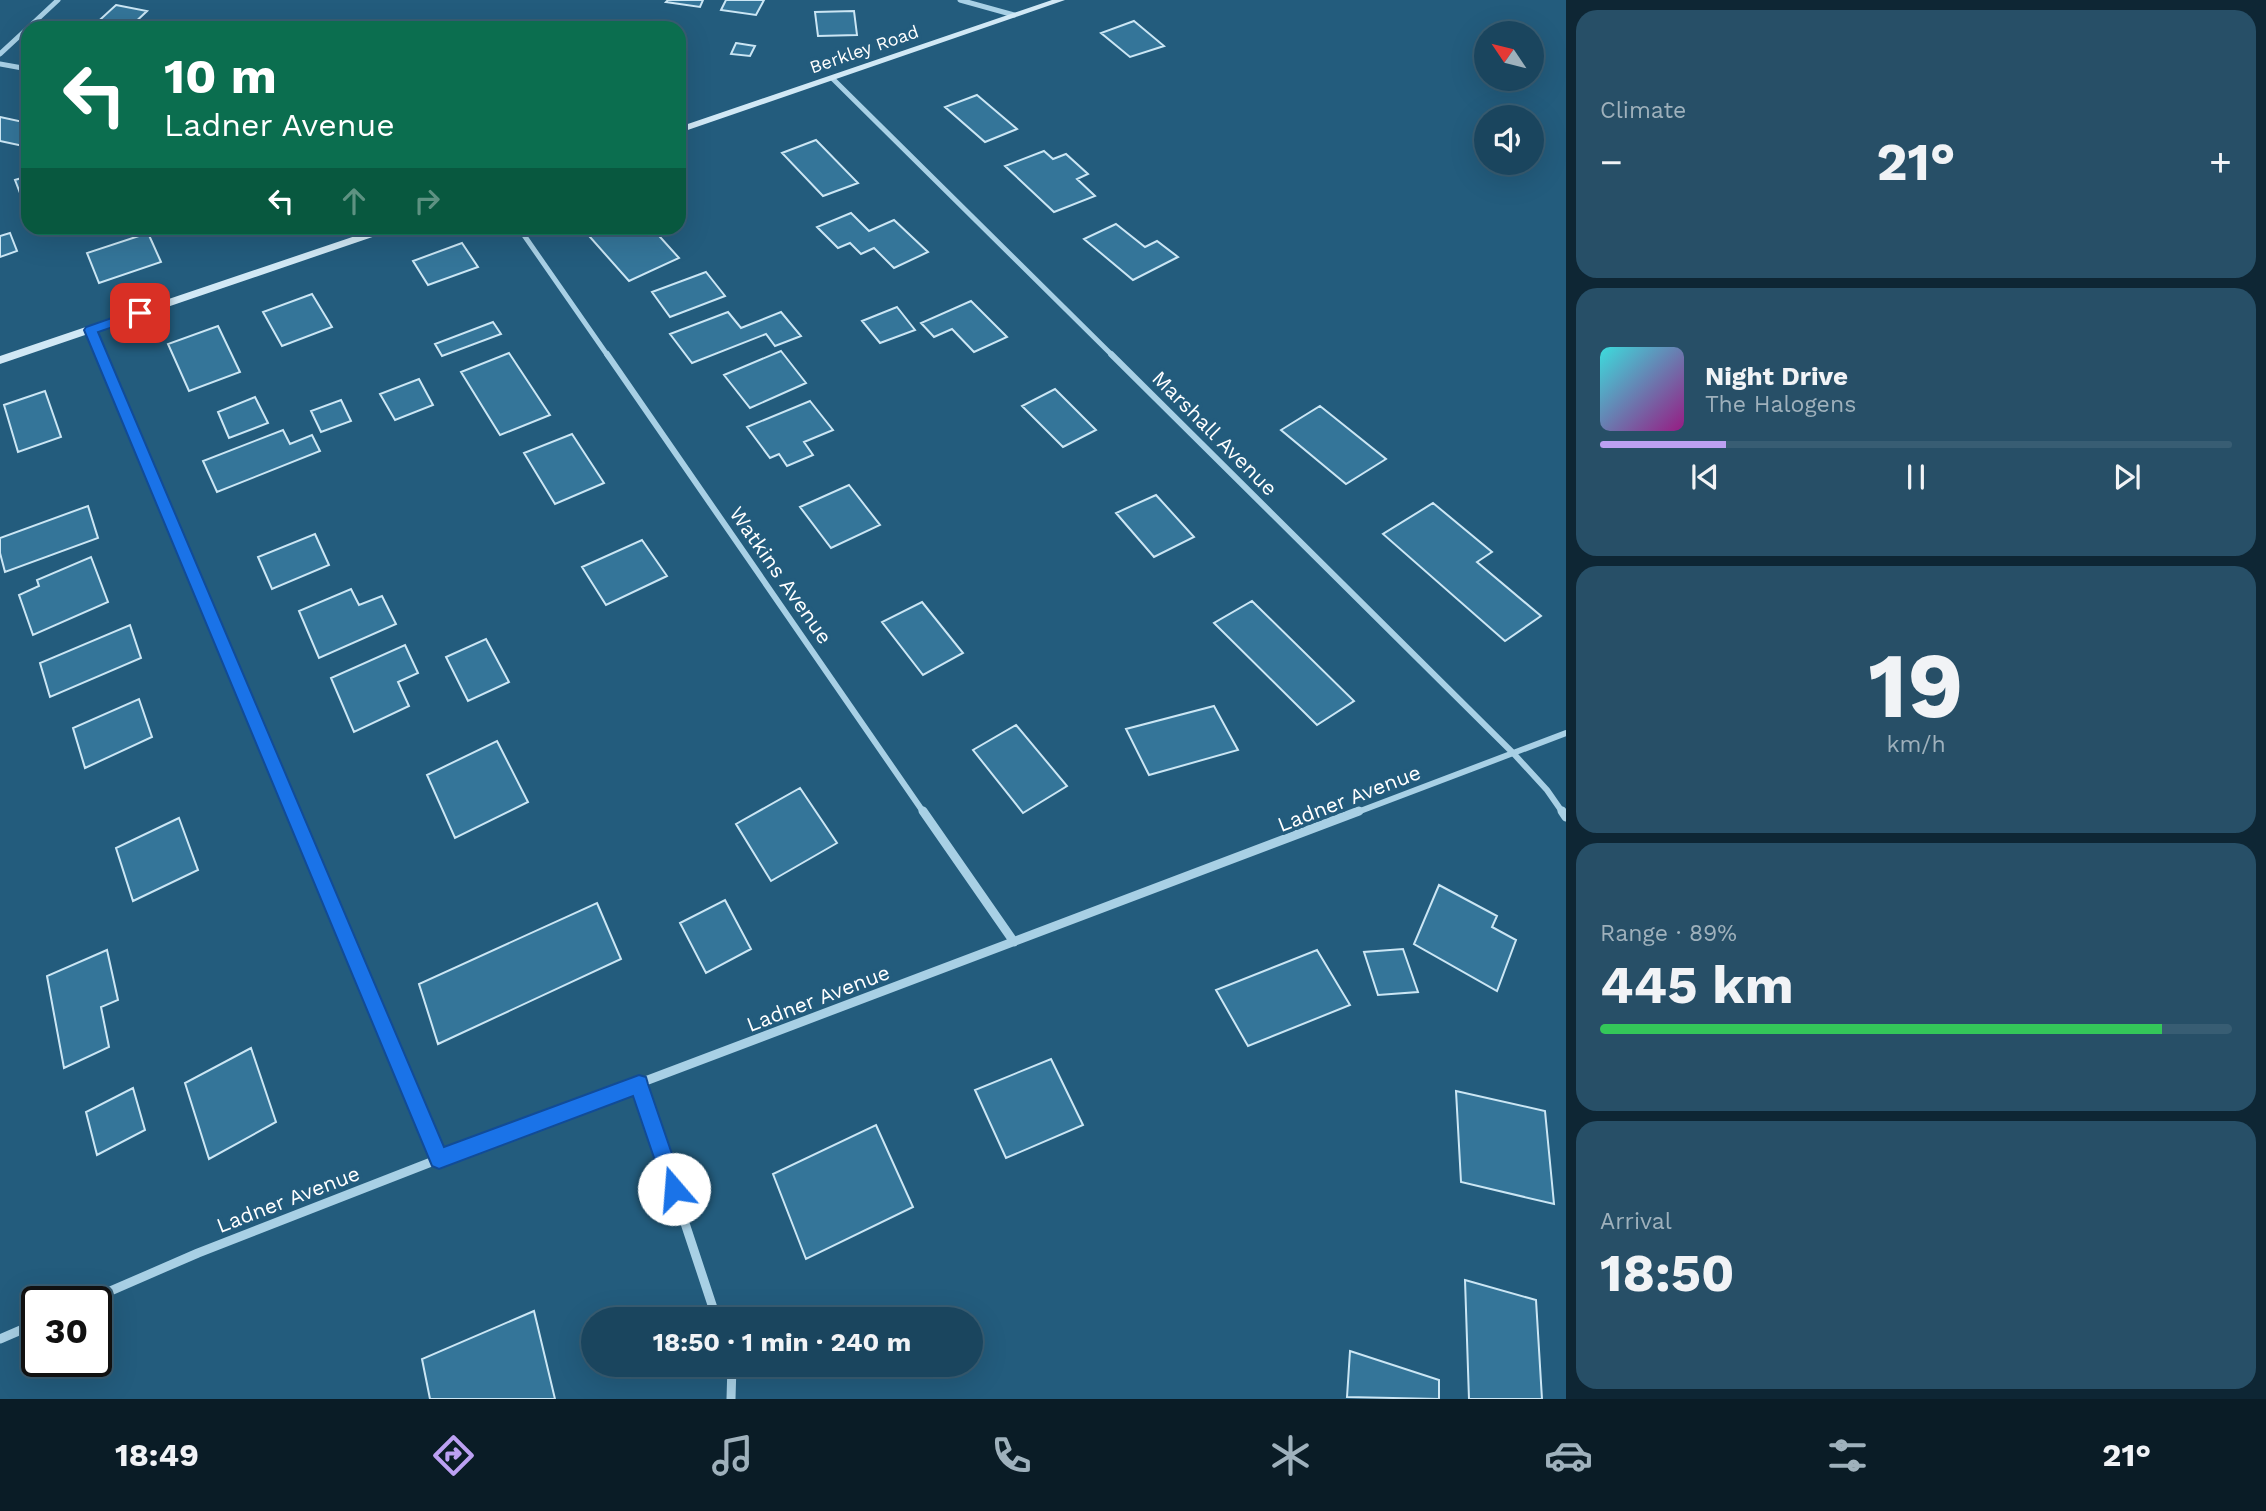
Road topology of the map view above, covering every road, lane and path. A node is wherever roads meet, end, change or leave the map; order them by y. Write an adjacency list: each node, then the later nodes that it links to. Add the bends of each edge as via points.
1 (58, 0): 5 (street)
2 (960, 0): 4 (street)
3 (1061, 0): 4 (main road, Berkley Road)
4 (1014, 15): 10 (main road, Berkley Road)
5 (36, 21)
6 (21, 34): 7 (street)
7 (0, 54)
8 (0, 64): 9 (street)
9 (21, 68)
10 (833, 79): 11 (main road, Berkley Road); 17 (street, Marshall Avenue)
11 (686, 128)
12 (368, 235): 14 (main road)
13 (524, 235): 19 (street, Watkins Avenue)
14 (90, 330): 15 (main road); 21 (street)
15 (0, 360)
16 (1566, 733): 17 (street, Ladner Avenue)
17 (1514, 754): 18 (street, Marshall Avenue); 19 (street, Ladner Avenue)
18 (1566, 817)
19 (1014, 942): 20 (street, Ladner Avenue)
20 (639, 1084): 21 (street, Ladner Avenue); 23 (street)
21 (439, 1159): 22 (street, Ladner Avenue)
22 (112, 1290)
23 (714, 1307)
24 (21, 1330): 25 (street)
25 (0, 1339)
26 (732, 1377): 27 (street)
27 (731, 1399)

